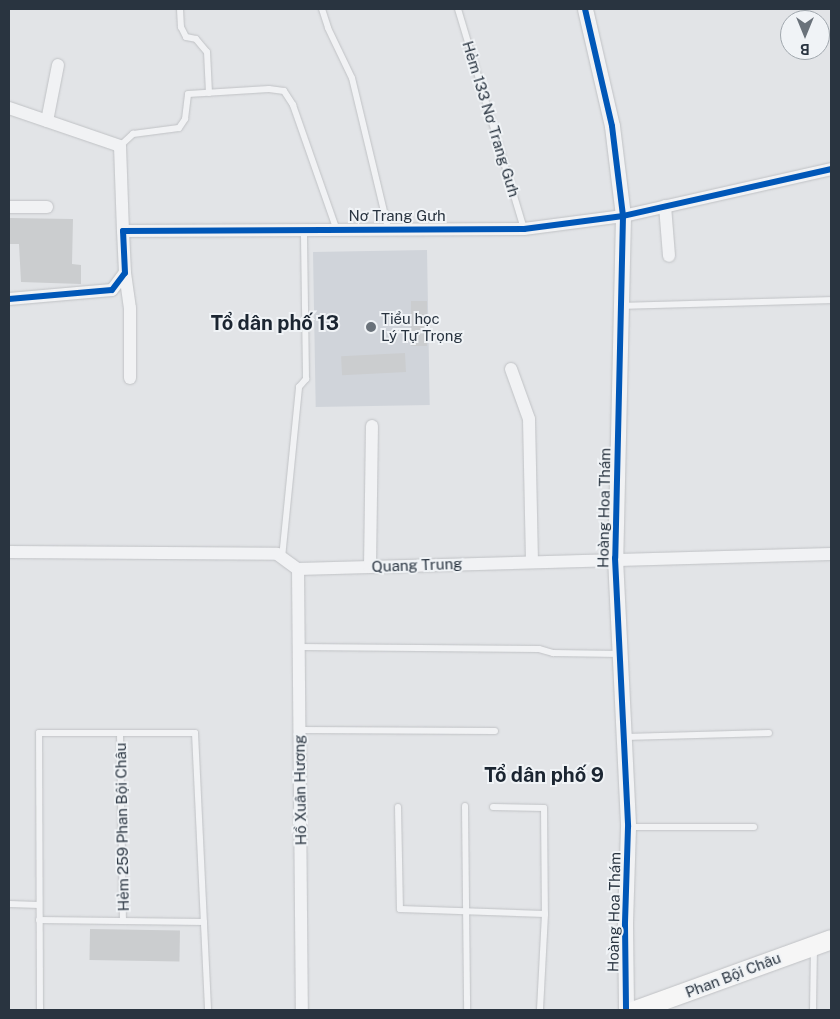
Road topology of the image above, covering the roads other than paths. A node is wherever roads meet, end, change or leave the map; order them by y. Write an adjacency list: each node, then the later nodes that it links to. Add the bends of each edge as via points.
1 (180, 9): 6 (lane, via 181,27 186,37 196,39 207,52)
2 (322, 9): 17 (lane, via 352,78)
3 (458, 9): 18 (lane, Hẻm 133 Nơ Trang Gưh)
4 (585, 9): 14 (street, Hoàng Hoa Thám, via 612,126)
5 (58, 66): 8 (street)
6 (209, 93): 9 (lane, via 188,94 185,119 179,128 133,134); 16 (lane, via 284,91 293,105)
7 (9, 108): 8 (street)
8 (47, 121): 9 (street)
9 (120, 146): 19 (street)
10 (831, 169): 11 (street, Nơ Trang Gưh)
11 (665, 206): 14 (street, Nơ Trang Gưh); 20 (street)
12 (9, 207): 13 (street)
13 (46, 207)
14 (623, 216): 18 (street, Nơ Trang Gưh); 24 (street, Hoàng Hoa Thám)
15 (304, 228): 16 (street, Nơ Trang Gưh); 19 (street, Nơ Trang Gưh); 30 (lane, via 306,379 300,387)
16 (336, 228): 17 (street, Nơ Trang Gưh)
17 (388, 228): 18 (street, Nơ Trang Gưh)
18 (524, 229)
19 (123, 232): 21 (street)
20 (669, 256)
21 (124, 273): 22 (street, via 112,290); 26 (street, via 130,308)
22 (9, 299)
23 (831, 300): 24 (lane)
24 (621, 306): 31 (street, Hoàng Hoa Thám)
25 (512, 369): 32 (street, via 529,419)
26 (130, 378)
27 (372, 426): 33 (street)
28 (9, 552): 30 (street, via 277,554)
29 (831, 554): 31 (street, Quang Trung)
30 (282, 558): 34 (street)
31 (615, 558): 32 (street, Quang Trung); 36 (street, Hoàng Hoa Thám)
32 (532, 561): 33 (street, Quang Trung)
33 (370, 567): 34 (street, Quang Trung)
34 (298, 570): 35 (street, Hồ Xuân Hương)
35 (299, 647): 36 (lane, via 539,649 553,653); 37 (street, Hồ Xuân Hương)
36 (620, 654): 41 (street, Hoàng Hoa Thám)
37 (300, 730): 38 (lane); 58 (street, Hồ Xuân Hương)
38 (495, 731)
39 (120, 733): 48 (lane, Hẻm 259 Phan Bội Châu, via 38,733); 52 (lane, Hẻm 259 Phan Bội Châu); 53 (lane, Hẻm 259 Phan Bội Châu, via 195,733)
40 (769, 734): 41 (lane)
41 (625, 737): 45 (street, Hoàng Hoa Thám)
42 (466, 806): 49 (lane)
43 (398, 807): 49 (lane, via 400,908)
44 (493, 807): 50 (lane, via 544,808)
45 (628, 827): 46 (lane); 61 (street, Hoàng Hoa Thám)
46 (754, 827)
47 (9, 904): 48 (lane)
48 (39, 904): 51 (lane, Hẻm 259 Phan Bội Châu)
49 (468, 910): 50 (lane); 59 (lane)
50 (546, 914): 60 (lane)
51 (39, 920): 52 (lane, Hẻm 259 Phan Bội Châu); 56 (lane, Hẻm 259 Phan Bội Châu)
52 (124, 921): 53 (lane, Hẻm 259 Phan Bội Châu)
53 (204, 922): 57 (lane, Hẻm 259 Phan Bội Châu)
54 (822, 942): 55 (main road, Phan Bội Châu); 62 (lane)
55 (646, 1009)
56 (40, 1010)
57 (208, 1010)
58 (302, 1010)
59 (467, 1010)
60 (540, 1010)
61 (626, 1010)
62 (813, 1010)

